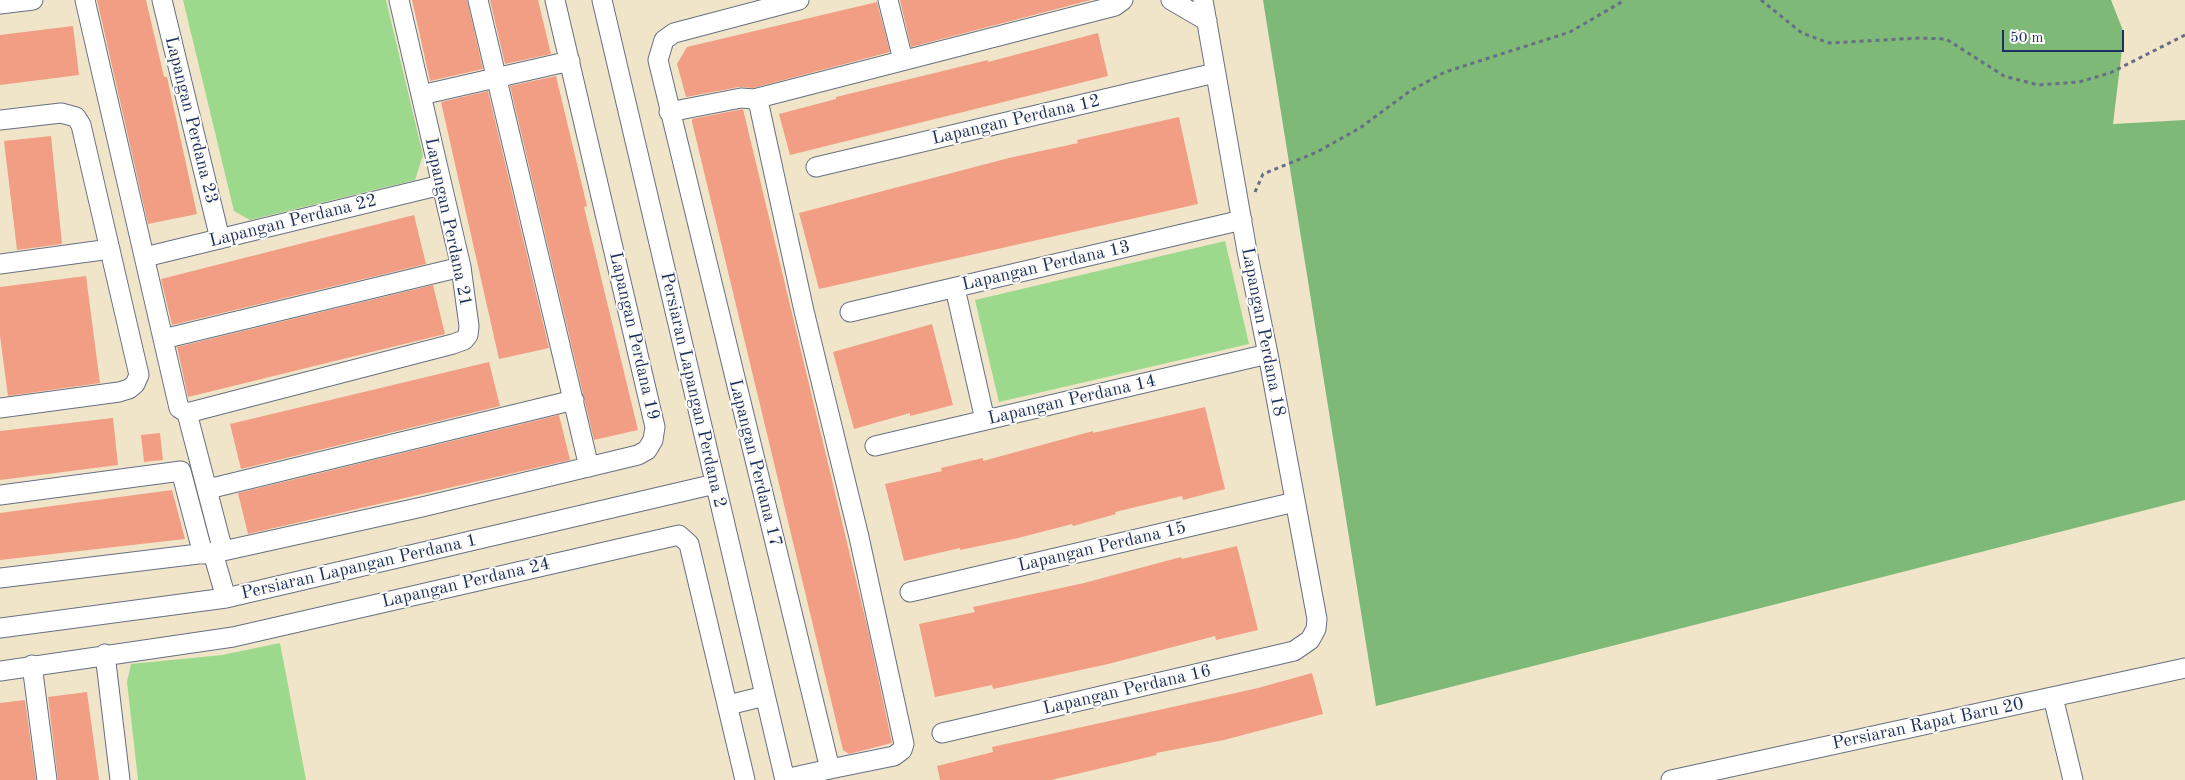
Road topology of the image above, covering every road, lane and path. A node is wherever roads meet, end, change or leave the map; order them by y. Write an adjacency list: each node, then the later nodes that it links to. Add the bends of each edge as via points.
1 (33, 0): 15 (street)
2 (85, 0): 31 (street)
3 (162, 0): 29 (street, Lapangan Perdana 23)
4 (399, 0): 22 (street, Lapangan Perdana 21)
5 (478, 0): 21 (street)
6 (555, 0): 18 (street, Lapangan Perdana 19)
7 (602, 0): 44 (street, Persiaran Lapangan Perdana 2)
8 (799, 0): 24 (street, Lapangan Perdana 17, via 674,33 664,40 658,60)
9 (888, 0): 19 (street)
10 (1123, 0): 19 (street, via 1115,6)
11 (1171, 0): 16 (street)
12 (1203, 0): 16 (street, Lapangan Perdana 18)
13 (1625, 0): 28 (path, via 1570,32 1445,72 1410,91 1360,128 1317,152 1263,174)
14 (1762, 0): 17 (path, via 1802,33 1829,43 1946,39 2004,76 2038,85 2079,82 2110,73)
15 (0, 4)
16 (1207, 21): 20 (street, Lapangan Perdana 18)
17 (2185, 36)
18 (570, 60): 21 (street); 43 (street, Lapangan Perdana 19, via 655,427 648,450)
19 (903, 60): 23 (street)
20 (1215, 73): 26 (street, Lapangan Perdana 12); 28 (street, Lapangan Perdana 18)
21 (496, 78): 22 (street); 38 (street)
22 (421, 95): 27 (street, Lapangan Perdana 21)
23 (754, 99): 24 (street, via 741,98); 62 (street, via 759,104 904,744 894,756)
24 (669, 112): 62 (street, Lapangan Perdana 17)
25 (0, 120): 30 (street, via 61,113 76,117 81,126)
26 (816, 167)
27 (441, 185): 29 (street, Lapangan Perdana 22); 33 (street, Lapangan Perdana 21)
28 (1242, 220): 34 (street, Lapangan Perdana 13); 37 (street, Lapangan Perdana 18)
29 (220, 239): 31 (street, Lapangan Perdana 22)
30 (110, 249): 32 (street); 39 (street, via 139,375 135,384 119,392)
31 (145, 257): 36 (street)
32 (0, 264)
33 (461, 267): 36 (street); 40 (street, Lapangan Perdana 21, via 469,326 464,340)
34 (955, 288): 35 (street, Lapangan Perdana 13); 41 (street)
35 (850, 312)
36 (163, 340): 40 (street, via 179,408)
37 (1268, 354): 41 (street, Lapangan Perdana 14); 47 (street, Lapangan Perdana 18)
38 (574, 400): 43 (street); 45 (street)
39 (0, 408)
40 (187, 413): 45 (street)
41 (985, 420): 42 (street, Lapangan Perdana 14)
42 (875, 446)
43 (589, 467): 48 (street, Lapangan Perdana 19)
44 (715, 484): 51 (street, Persiaran Lapangan Perdana 1); 58 (street, Persiaran Lapangan Perdana 2)
45 (208, 489): 48 (street)
46 (0, 494): 48 (street, via 181,471)
47 (1295, 502): 50 (street, Lapangan Perdana 15); 53 (street, Lapangan Perdana 18, via 1317,618)
48 (213, 552): 49 (street, Lapangan Perdana 19); 51 (street)
49 (0, 578)
50 (910, 592)
51 (226, 598): 52 (street, Persiaran Lapangan Perdana 1)
52 (0, 628)
53 (1310, 640): 61 (street, Lapangan Perdana 16, via 1294,651)
54 (105, 654): 55 (street, Lapangan Perdana 24); 60 (street, Lapangan Perdana 24, via 233,637 679,535 689,544); 65 (street)
55 (32, 665): 57 (street, Lapangan Perdana 24); 64 (street)
56 (2185, 668): 59 (street, Persiaran Rapat Baru 20)
57 (0, 670)
58 (765, 696): 60 (street); 63 (street, Persiaran Lapangan Perdana 2)
59 (2053, 696): 67 (street, Persiaran Rapat Baru 20); 68 (street)
60 (728, 705): 66 (street, Lapangan Perdana 24)
61 (942, 734)
62 (830, 769): 63 (street)
63 (785, 779)
64 (47, 780)
65 (120, 780)
66 (745, 780)
67 (1671, 780)
68 (2073, 780)

